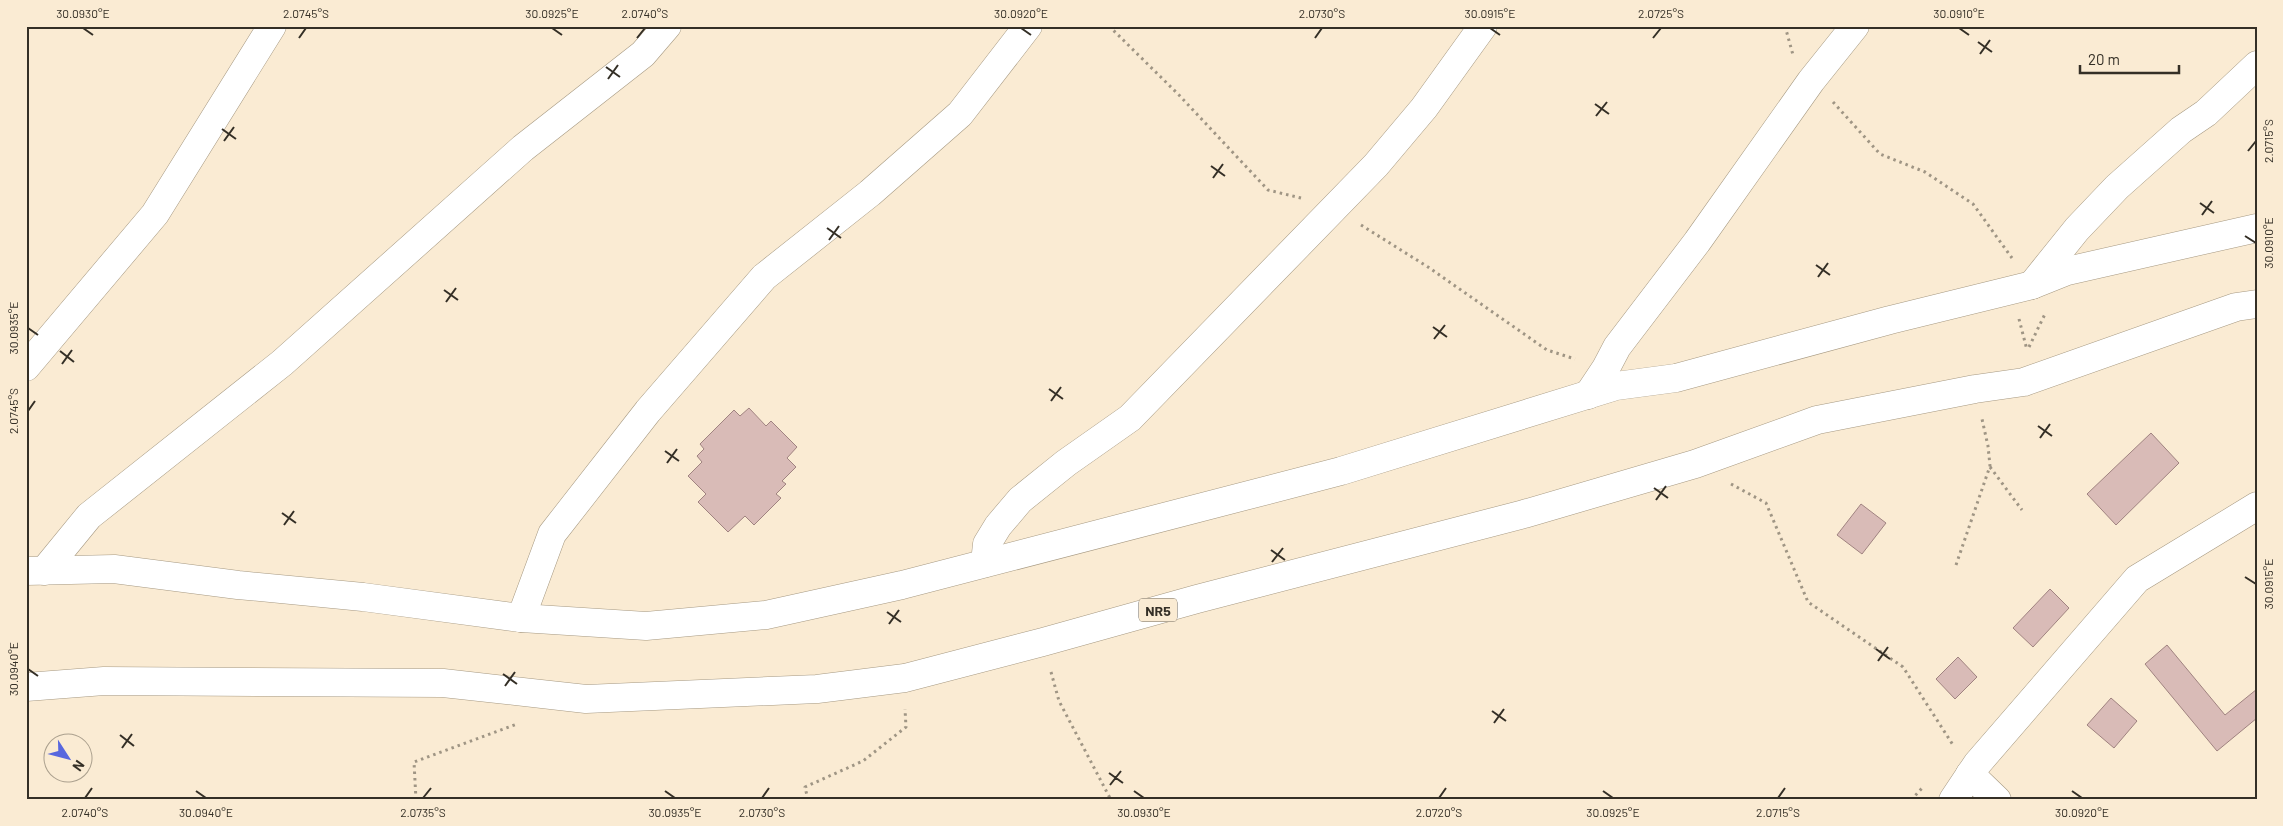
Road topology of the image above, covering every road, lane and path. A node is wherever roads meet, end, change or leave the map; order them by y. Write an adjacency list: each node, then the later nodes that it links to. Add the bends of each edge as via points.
1 (272, 26): 14 (main road, via 155,214)
2 (667, 26): 24 (main road, via 643,54 524,148 282,363 89,516)
3 (1028, 26): 25 (main road, via 960,114 870,193 764,277 648,411 552,534)
4 (1108, 26): 9 (path, via 1179,95 1268,190 1315,202)
5 (1483, 26): 9 (main road, via 1424,108)
6 (1855, 26): 8 (main road)
7 (2257, 66): 11 (main road, via 2117,187)
8 (1811, 80): 11 (path, via 1880,154 1925,172 1973,204 2020,271); 15 (main road, via 1617,347)
9 (1332, 211): 15 (path, via 1428,267 1547,350); 22 (main road, via 1130,418 1020,500 986,544)
10 (2257, 228): 11 (main road, via 2089,266)
11 (2022, 287): 13 (path, via 2028,354); 17 (main road, via 1676,378 1616,386)
12 (2257, 304): 16 (main road, NR5, via 2236,307 2024,382)
13 (2046, 313)
14 (26, 367)
15 (1606, 368): 17 (main road)
16 (1975, 390): 18 (main road, NR5, via 1817,420); 19 (path)
17 (1588, 395): 22 (main road, via 1341,470)
18 (1695, 464): 26 (main road, NR5, via 1524,514); 30 (path, via 1766,503 1808,602 1902,667 1958,753)
19 (1990, 466): 21 (path); 23 (path)
20 (2257, 506): 30 (main road, via 2138,579)
21 (2022, 510)
22 (985, 564): 25 (main road, via 766,615 646,626)
23 (1956, 565)
24 (35, 571): 25 (main road, via 114,569)
25 (521, 618)
26 (1043, 642): 27 (main road, NR5); 33 (path, via 1059,701)
27 (905, 678): 28 (main road, NR5, via 817,689 586,699 443,683 104,680); 32 (path, via 906,727 863,761 805,786)
28 (26, 687)
29 (522, 722): 31 (path, via 414,762)
30 (1974, 769): 34 (main road); 35 (main road)
31 (416, 800)
32 (808, 800)
33 (1111, 800)
34 (1954, 800)
35 (1997, 800)

